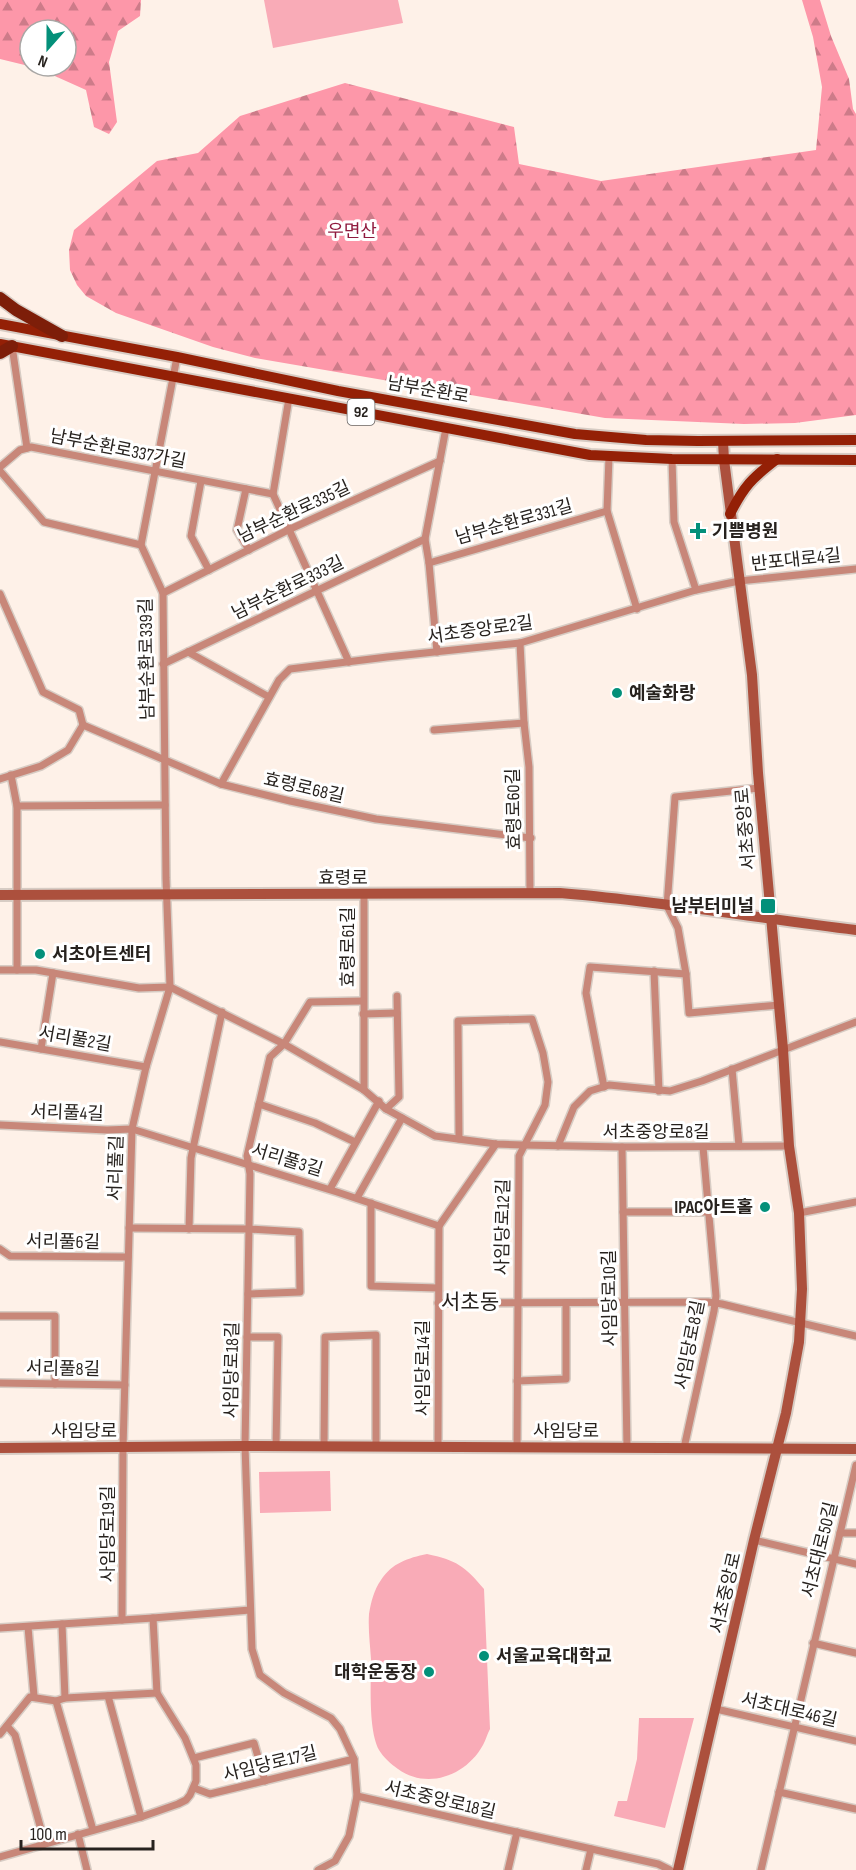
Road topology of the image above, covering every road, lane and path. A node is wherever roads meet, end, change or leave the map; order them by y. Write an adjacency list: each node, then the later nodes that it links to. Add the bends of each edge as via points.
1 (0, 298): 3 (highway)
2 (0, 324): 3 (main road, 남부순환로 / 92)
3 (62, 336): 6 (main road, 남부순환로 / 92)
4 (6, 345): 5 (highway); 7 (main road, 남부순환로 / 92); 13 (street)
5 (0, 352)
6 (177, 357): 7 (street); 11 (main road, 남부순환로 / 92, via 575,434)
7 (172, 375): 8 (main road, 남부순환로 / 92); 22 (street)
8 (289, 398): 9 (main road, 남부순환로 / 92); 25 (street)
9 (446, 428): 14 (main road, 남부순환로 / 92); 20 (street)
10 (856, 440): 12 (main road, 남부순환로 / 92)
11 (723, 441): 12 (main road, 남부순환로 / 92); 18 (main road, 서초중앙로)
12 (792, 441): 17 (main road)
13 (27, 448): 21 (street, 남부순환로337가길); 22 (street, 남부순환로337가길)
14 (609, 457): 15 (main road, 남부순환로 / 92); 26 (street)
15 (672, 459): 18 (main road, 남부순환로 / 92); 36 (street, via 674,522)
16 (777, 459): 17 (main road, 남부순환로 / 92); 18 (main road, 남부순환로 / 92); 27 (main road, via 752,479)
17 (792, 459): 19 (main road, 남부순환로 / 92)
18 (724, 460): 27 (main road, 서초중앙로)
19 (856, 460)
20 (440, 461): 28 (street, 남부순환로335길); 29 (street)
21 (0, 469): 30 (street, 남부순환로337가길, via 44,522)
22 (154, 472): 23 (street, 남부순환로337가길); 30 (street)
23 (201, 481): 24 (street, 남부순환로337가길); 34 (street, 남부순환로337가길, via 191,536)
24 (246, 489): 25 (street, 남부순환로337가길); 31 (street, via 237,530)
25 (273, 494): 28 (street)
26 (607, 510): 32 (street, 남부순환로331길); 40 (street)
27 (730, 514): 35 (main road, 서초중앙로)
28 (288, 530): 31 (street, 남부순환로335길); 37 (street)
29 (426, 539): 32 (street); 37 (street, 남부순환로333길)
30 (141, 544): 38 (street, 남부순환로339길)
31 (249, 550): 34 (street, 남부순환로335길)
32 (429, 563): 43 (street)
33 (856, 568): 35 (street, 반포대로4길)
34 (209, 570): 38 (street, 남부순환로335길)
35 (740, 581): 36 (street, 서초중앙로2길); 54 (main road, 서초중앙로, via 752,675)
36 (696, 590): 40 (street, 서초중앙로2길)
37 (318, 591): 42 (street, 남부순환로333길); 44 (street)
38 (163, 593): 45 (street, 남부순환로339길)
39 (0, 594): 48 (street, 효령로68길, via 43,692 79,710)
40 (637, 609): 41 (street, 서초중앙로2길)
41 (520, 643): 43 (street, 서초중앙로2길); 47 (street, 효령로60길)
42 (188, 652): 45 (street, 남부순환로333길); 46 (street)
43 (437, 652): 44 (street, 서초중앙로2길)
44 (349, 662): 46 (street, 서초중앙로2길, via 290,669)
45 (163, 664): 50 (street, 남부순환로339길)
46 (269, 697): 53 (street, 서초중앙로2길)
47 (524, 723): 49 (street); 57 (street, 효령로60길)
48 (83, 725): 50 (street, 효령로68길); 51 (street, via 68,750 41,766)
49 (434, 730)
50 (164, 759): 53 (street, 효령로68길); 55 (street, 남부순환로339길)
51 (11, 775): 52 (street); 56 (street)
52 (0, 778)
53 (221, 784): 57 (street, 효령로68길, via 376,819)
54 (759, 788): 63 (street, via 675,798); 64 (main road, 서초중앙로)
55 (165, 805): 56 (street); 62 (street, 남부순환로339길)
56 (17, 806): 61 (street)
57 (531, 838): 59 (street, 효령로60길)
58 (364, 894): 59 (main road, 효령로); 62 (main road, 효령로); 73 (street, 효령로61길)
59 (530, 894): 63 (main road, 효령로, via 608,897)
60 (0, 895): 61 (main road, 효령로)
61 (18, 895): 62 (main road, 효령로); 67 (street)
62 (167, 895): 71 (street, 서리풀길)
63 (668, 906): 64 (main road, 효령로); 70 (street, via 678,928)
64 (771, 920): 65 (main road, 효령로); 74 (main road, 서초중앙로)
65 (856, 930)
66 (0, 970): 67 (street, 서초중앙로8길)
67 (18, 970): 69 (street, 서초중앙로8길)
68 (654, 971): 70 (street); 85 (street, via 590,967 586,993); 87 (street)
69 (53, 973): 71 (street, 서초중앙로8길, via 139,988); 81 (street)
70 (686, 974): 74 (street, via 689,1013)
71 (170, 987): 75 (street, 서초중앙로8길); 83 (street, 서리풀길)
72 (397, 996): 76 (street)
73 (363, 1001): 77 (street, 효령로61길); 80 (street, 효령로61길, via 310,1002)
74 (779, 1005): 82 (main road, 서초중앙로)
75 (222, 1012): 80 (street, 서초중앙로8길); 103 (street)
76 (397, 1013): 77 (street); 90 (street, via 399,1097)
77 (363, 1014): 86 (street, 효령로61길)
78 (856, 1022): 82 (street)
79 (0, 1042): 81 (street, 서리풀2길)
80 (284, 1044): 86 (street, 서초중앙로8길); 89 (street, 사임당로18길, via 270,1057)
81 (41, 1049): 83 (street, 서리풀2길)
82 (783, 1049): 84 (street); 100 (main road, 서초중앙로)
83 (146, 1067): 93 (street, 서리풀길)
84 (732, 1069): 87 (street, via 670,1091); 99 (street)
85 (604, 1087): 87 (street); 98 (street, via 590,1091 574,1107)
86 (364, 1090): 88 (street, 서초중앙로8길)
87 (659, 1091)
88 (379, 1101): 90 (street, 서초중앙로8길); 95 (street)
89 (259, 1104): 95 (street); 104 (street, 사임당로18길)
90 (386, 1109): 91 (street, 서초중앙로8길)
91 (402, 1118): 94 (street, 서초중앙로8길, via 435,1136); 106 (street)
92 (0, 1125): 93 (street, 서리풀4길)
93 (132, 1129): 103 (street, 서리풀3길); 113 (street, 서리풀길)
94 (459, 1139): 96 (street, 서초중앙로8길); 97 (street, via 458,1021 532,1019 548,1082 545,1105)
95 (355, 1142): 105 (street)
96 (496, 1144): 97 (street, 서초중앙로8길); 112 (street, 사임당로12길)
97 (523, 1145): 98 (street, 서초중앙로8길); 124 (street, 사임당로12길, via 519,1156)
98 (558, 1146): 101 (street, 서초중앙로8길)
99 (739, 1146): 100 (street, 서초중앙로8길); 102 (street, 서초중앙로8길)
100 (789, 1146): 111 (main road, 서초중앙로)
101 (622, 1147): 102 (street, 서초중앙로8길); 109 (street, 사임당로10길)
102 (703, 1147): 110 (street, 사임당로8길)
103 (193, 1148): 104 (street, 서리풀3길); 114 (street)
104 (248, 1164): 105 (street, 서리풀3길); 115 (street, 사임당로18길)
105 (330, 1189): 106 (street, 서리풀3길)
106 (357, 1198): 108 (street, 서리풀3길)
107 (856, 1202): 111 (street)
108 (371, 1203): 112 (street, 서리풀3길); 118 (street, via 371,1286)
109 (623, 1212): 110 (street); 120 (street, 사임당로10길)
110 (709, 1212): 122 (street, 사임당로8길)
111 (798, 1213): 126 (main road, 서초중앙로)
112 (438, 1226): 118 (street, 사임당로14길)
113 (129, 1228): 114 (street); 117 (street, 서리풀길)
114 (189, 1229): 115 (street)
115 (249, 1229): 119 (street, 사임당로18길); 119 (street, via 299,1232 300,1292)
116 (0, 1249): 117 (street, 서리풀6길, via 10,1256)
117 (128, 1257): 132 (street, 서리풀길)
118 (438, 1288): 123 (street, 사임당로14길)
119 (248, 1294): 128 (street, 사임당로18길)
120 (625, 1302): 121 (street); 122 (street); 141 (street, 사임당로10길)
121 (566, 1303): 124 (street); 129 (street, via 566,1379)
122 (715, 1303): 126 (street); 142 (street, 사임당로8길)
123 (438, 1304): 124 (street); 137 (street, 사임당로14길)
124 (518, 1304): 129 (street, 사임당로12길)
125 (0, 1317): 131 (street, via 55,1316)
126 (801, 1323): 127 (street); 144 (main road, 서초중앙로, via 794,1376)
127 (856, 1336)
128 (247, 1337): 133 (street, 사임당로18길); 134 (street, via 278,1336)
129 (517, 1381): 140 (street, 사임당로12길)
130 (0, 1383): 131 (street, 서리풀8길)
131 (55, 1384): 132 (street, 서리풀8길)
132 (125, 1385): 139 (street, 서리풀길)
133 (245, 1446): 134 (main road, 사임당로); 139 (main road, 사임당로); 151 (street)
134 (276, 1446): 135 (main road, 사임당로)
135 (324, 1447): 136 (main road, 사임당로); 136 (street, via 325,1337 376,1335)
136 (376, 1447): 137 (main road, 사임당로)
137 (438, 1447): 140 (main road, 사임당로)
138 (0, 1448): 139 (main road, 사임당로)
139 (123, 1448): 153 (street, 사임당로19길)
140 (517, 1448): 141 (main road, 사임당로)
141 (627, 1448): 142 (main road, 사임당로)
142 (684, 1448): 144 (main road, 사임당로)
143 (856, 1449): 144 (main road, 사임당로)
144 (776, 1450): 148 (main road, 서초중앙로)
145 (856, 1465): 146 (street, 서초대로50길)
146 (840, 1533): 147 (street); 149 (street, 서초대로50길)
147 (856, 1533)
148 (754, 1540): 149 (street); 164 (main road, 서초중앙로)
149 (833, 1558): 150 (street); 157 (street, 서초대로50길)
150 (856, 1564)
151 (250, 1610): 152 (street); 170 (street, via 258,1673 284,1693 331,1718)
152 (153, 1618): 153 (street); 159 (street)
153 (122, 1620): 154 (street)
154 (62, 1624): 155 (street); 162 (street)
155 (28, 1627): 156 (street); 160 (street)
156 (0, 1628)
157 (813, 1643): 158 (street); 166 (street, 서초대로50길)
158 (856, 1653)
159 (158, 1693): 161 (street); 169 (street)
160 (34, 1696): 163 (street); 165 (street)
161 (108, 1696): 162 (street); 176 (street)
162 (65, 1698): 163 (street)
163 (56, 1701): 177 (street)
164 (716, 1709): 166 (street, 서초대로46길); 190 (main road, 서초중앙로)
165 (7, 1726): 167 (street); 180 (street, via 15,1735)
166 (793, 1727): 168 (street, 서초대로46길); 173 (street, 서초대로50길)
167 (0, 1734)
168 (856, 1741)
169 (194, 1758): 171 (street, via 254,1743); 172 (street)
170 (354, 1759): 171 (street, 사임당로17길); 174 (street)
171 (265, 1781): 172 (street, 사임당로17길, via 210,1794)
172 (194, 1788): 176 (street, via 182,1803)
173 (778, 1792): 175 (street); 191 (street, 서초대로50길)
174 (357, 1796): 178 (street, 서초중앙로18길); 183 (street, via 349,1836)
175 (856, 1809)
176 (141, 1817): 177 (street)
177 (93, 1830): 179 (street)
178 (517, 1832): 181 (street, 서초중앙로18길); 187 (street, 서초중앙로18길)
179 (78, 1834): 180 (street); 184 (street)
180 (45, 1844): 182 (street)
181 (591, 1849): 188 (street); 189 (street, 서초중앙로18길)
182 (0, 1857)
183 (334, 1861): 185 (street); 186 (street)
184 (87, 1870)
185 (318, 1870)
186 (338, 1870)
187 (508, 1870)
188 (586, 1870)
189 (670, 1870)
190 (678, 1870)
191 (761, 1870)

